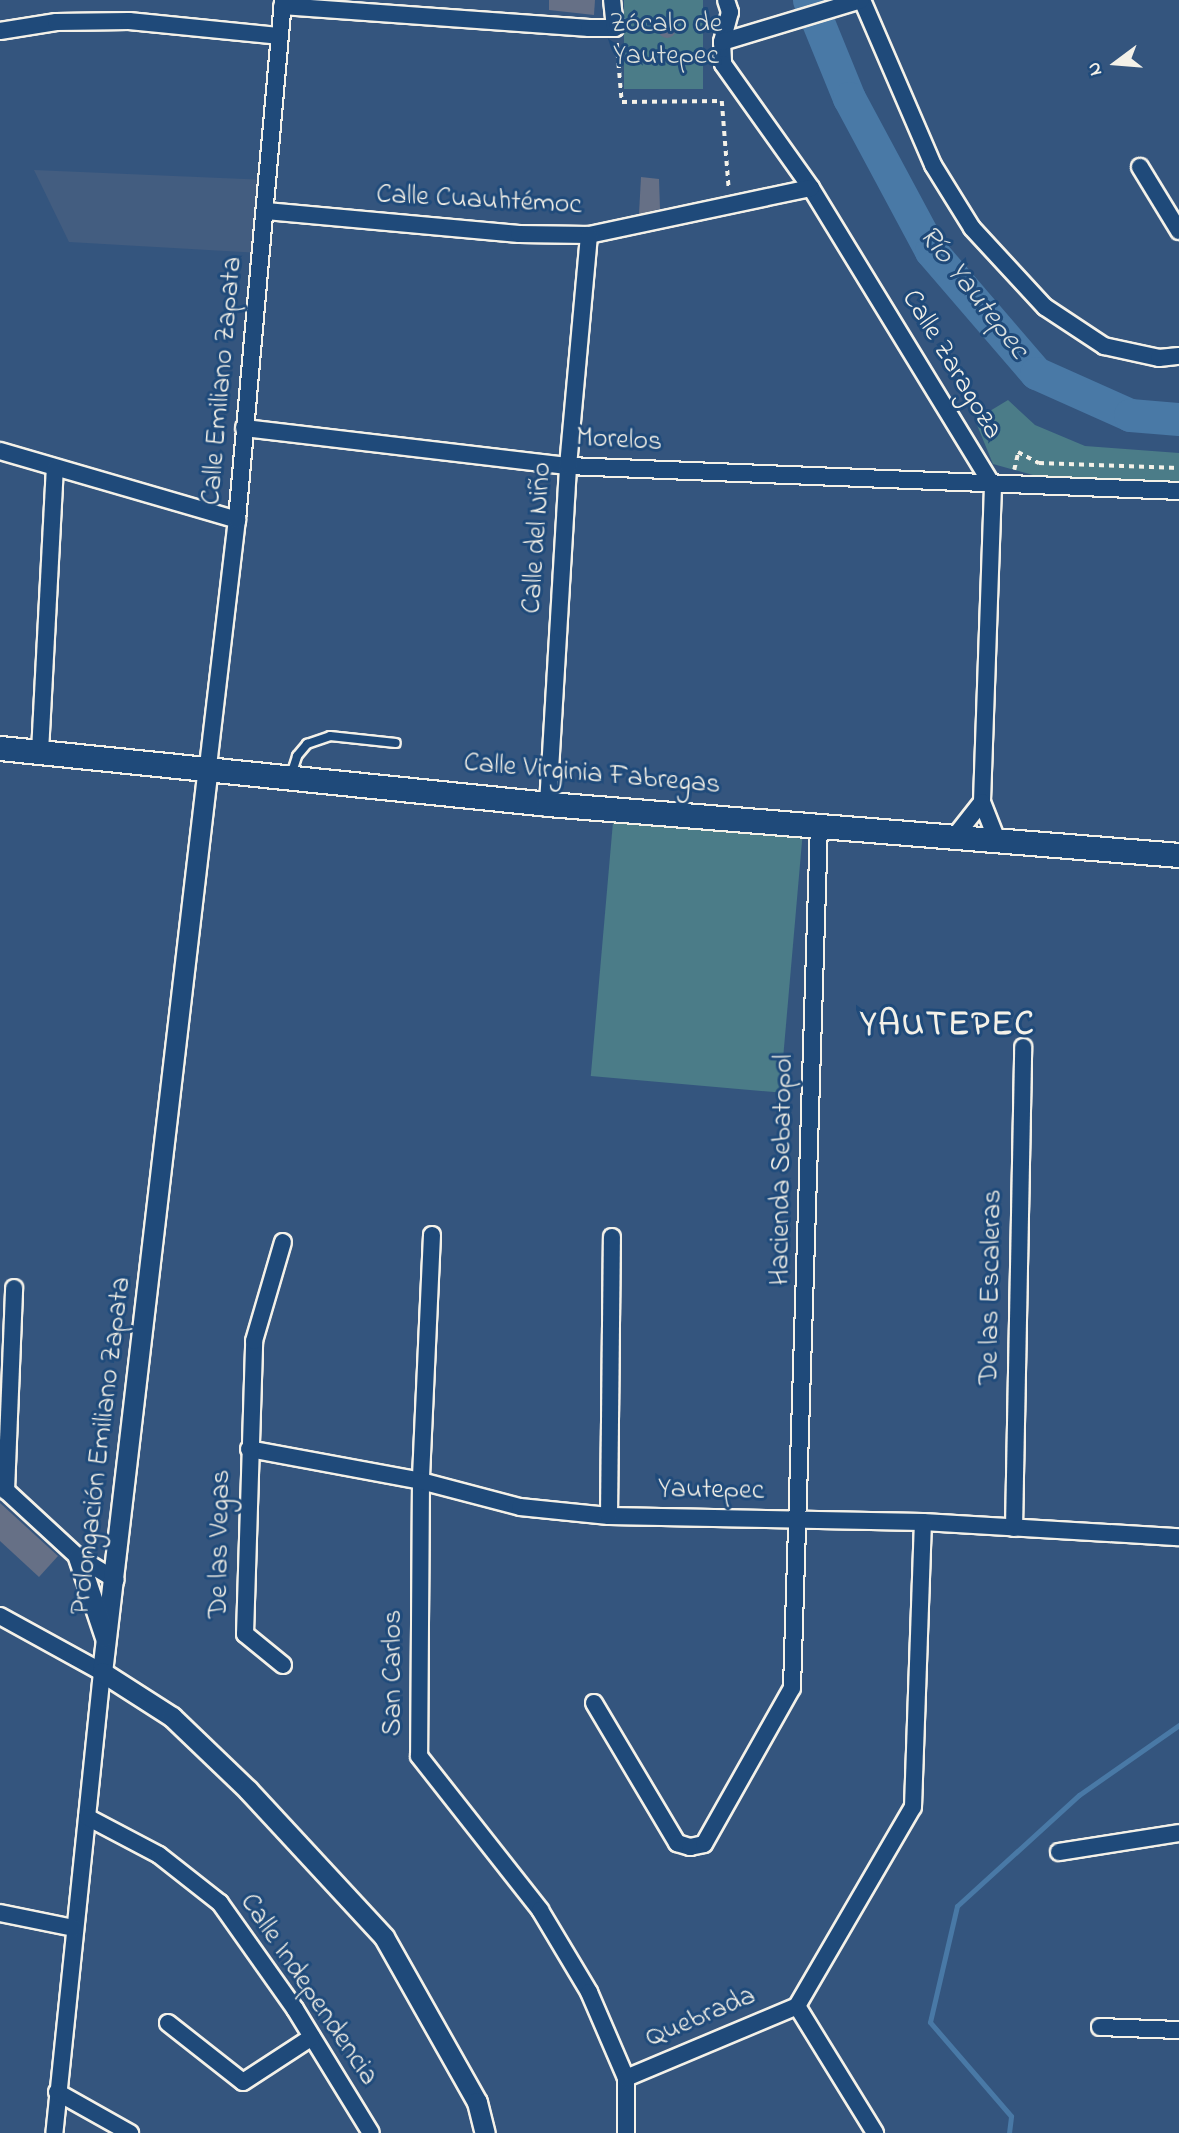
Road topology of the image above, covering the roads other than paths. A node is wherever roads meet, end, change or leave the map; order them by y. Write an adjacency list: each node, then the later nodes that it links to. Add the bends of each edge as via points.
1 (612, 0): 4 (street, via 615,28)
2 (726, 0): 7 (street, Calle Zaragoza, via 730,12)
3 (858, 2): 7 (street); 13 (street, via 933,165 972,228 1045,307 1104,346 1159,358)
4 (283, 3): 6 (street, Calle Emiliano Zapata)
5 (0, 31): 6 (street, via 56,22 129,21)
6 (278, 37): 10 (street, Calle Emiliano Zapata)
7 (723, 42): 9 (street, Calle Zaragoza, via 723,64)
8 (1140, 167): 11 (street)
9 (811, 188): 12 (street, Calle Cuauhtémoc); 18 (street, Calle Zaragoza)
10 (266, 211): 12 (street, Calle Cuauhtémoc, via 519,234); 14 (street, Calle Emiliano Zapata)
11 (1179, 230)
12 (589, 235): 16 (street, Calle del Niño)
13 (1179, 356)
14 (244, 428): 16 (street, Morelos); 20 (street, Calle Emiliano Zapata)
15 (0, 452): 17 (street)
16 (568, 466): 18 (street, Morelos); 27 (street, Calle del Niño)
17 (55, 468): 20 (street); 23 (street)
18 (993, 486): 19 (street, Morelos); 26 (street)
19 (1179, 491)
20 (237, 520): 24 (street, Calle Emiliano Zapata)
21 (396, 743): 25 (lane, via 330,736 307,744)
22 (0, 748): 23 (main road, Calle Virginia Fabregas)
23 (40, 752): 24 (main road, Calle Virginia Fabregas)
24 (208, 766): 25 (main road, Calle Virginia Fabregas); 46 (street, Prolongación Emiliano Zapata)
25 (291, 775): 27 (main road, Calle Virginia Fabregas)
26 (982, 802): 29 (street); 30 (street)
27 (548, 804): 28 (main road, Calle Virginia Fabregas)
28 (820, 824): 29 (main road, Calle Virginia Fabregas); 41 (street, Hacienda Sebatopol)
29 (956, 835): 30 (main road, Calle Virginia Fabregas)
30 (997, 840): 31 (main road, Calle Virginia Fabregas)
31 (1179, 855)
32 (1023, 1046): 43 (street, De las Escaleras)
33 (432, 1235): 38 (street, San Carlos)
34 (612, 1237): 40 (street)
35 (283, 1242): 37 (street, via 254,1341)
36 (14, 1288): 39 (street)
37 (249, 1449): 38 (street, Yautepec); 49 (street, De las Vegas, via 245,1634)
38 (421, 1481): 40 (street, Yautepec, via 520,1507); 62 (street, San Carlos, via 419,1756 540,1910 589,1992)
39 (3, 1488): 45 (street)
40 (609, 1516): 41 (street, Yautepec)
41 (800, 1518): 42 (street, Yautepec); 51 (street, Hacienda Sebatopol, via 792,1688 704,1844 677,1843)
42 (922, 1522): 43 (street, Yautepec); 57 (street, via 913,1807)
43 (1014, 1528): 44 (street, Yautepec)
44 (1179, 1536)
45 (78, 1558): 46 (street); 48 (street)
46 (116, 1580): 48 (street, Prolongación Emiliano Zapata)
47 (0, 1616): 50 (street)
48 (107, 1641): 50 (street, Prolongación Emiliano Zapata)
49 (282, 1665)
50 (102, 1672): 52 (street, Prolongación Emiliano Zapata); 67 (street, via 172,1717 248,1790 384,1937 477,2102)
51 (594, 1703)
52 (87, 1817): 56 (street, Prolongación Emiliano Zapata); 61 (street, Calle Independencia, via 159,1855 220,1903)
53 (1179, 1833): 54 (street)
54 (1059, 1852)
55 (0, 1913): 56 (street)
56 (74, 1927): 63 (street, Prolongación Emiliano Zapata)
57 (797, 2006): 62 (street, Quebrada); 69 (street)
58 (168, 2023): 61 (street, via 243,2082)
59 (1100, 2027): 60 (street)
60 (1179, 2030)
61 (312, 2037): 66 (street, Calle Independencia)
62 (626, 2078): 68 (street, San Carlos)
63 (57, 2092): 64 (street, Prolongación Emiliano Zapata); 65 (street)
64 (54, 2133)
65 (130, 2133)
66 (371, 2133)
67 (485, 2133)
68 (626, 2133)
69 (875, 2133)

